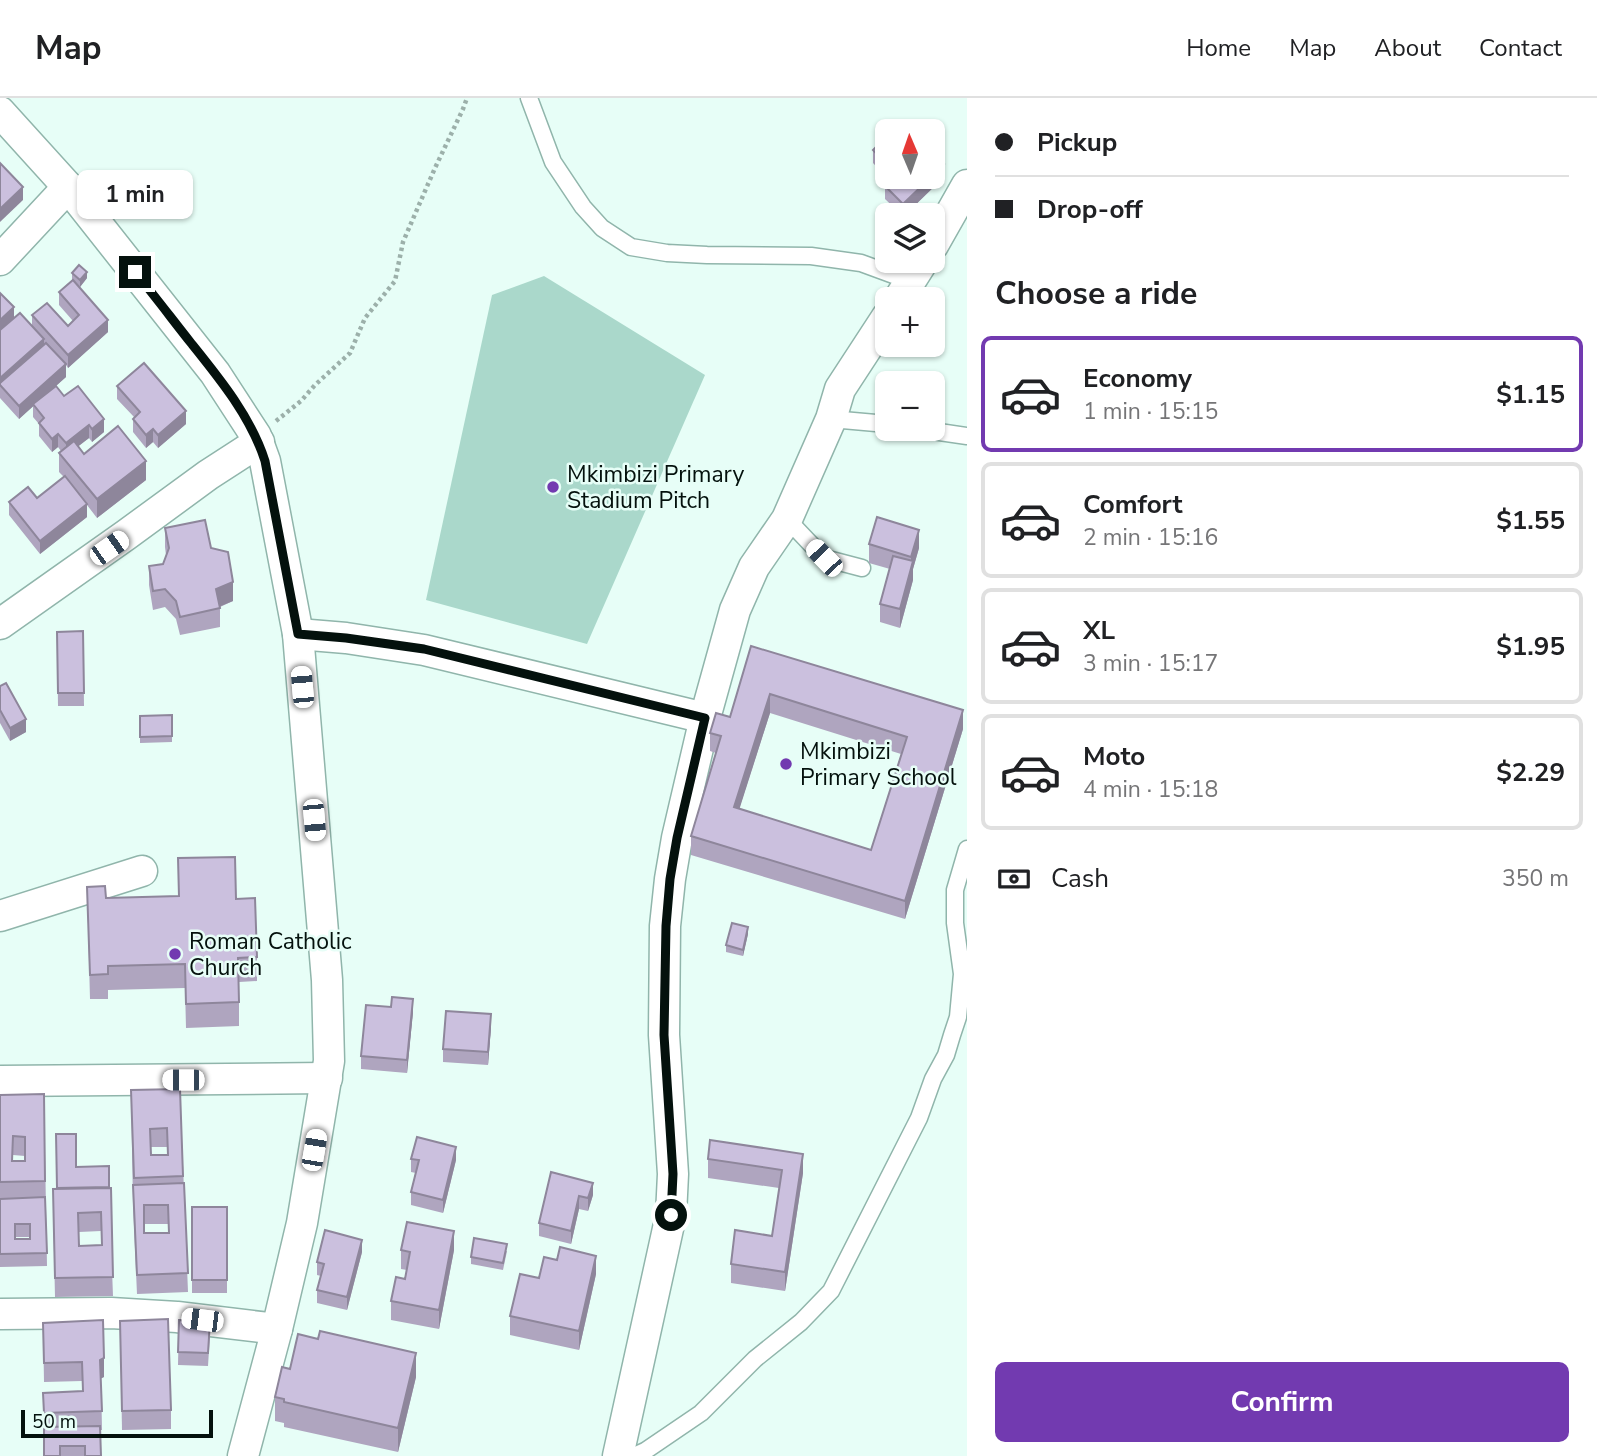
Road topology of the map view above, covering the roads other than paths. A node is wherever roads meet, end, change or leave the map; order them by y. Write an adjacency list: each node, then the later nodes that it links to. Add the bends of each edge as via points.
1 (529, 98): 7 (lane, via 554,162 583,207 602,228 631,247 694,255 811,256 861,263)
2 (0, 112): 4 (street)
3 (967, 185): 5 (street)
4 (68, 187): 6 (street); 13 (street, via 215,373)
5 (945, 224)
6 (0, 260)
7 (911, 280)
8 (875, 335): 9 (street, via 840,389)
9 (831, 419): 10 (lane); 14 (street)
10 (875, 423)
11 (945, 433): 12 (lane)
12 (967, 436)
13 (257, 439): 16 (street); 17 (street)
14 (787, 519): 15 (lane, via 824,558); 18 (street, via 754,567 735,610)
15 (862, 568)
16 (0, 624)
17 (298, 634): 18 (street, via 424,649); 22 (street, via 327,980)
18 (705, 718): 27 (street, via 677,838 666,926 664,1035 673,1174 671,1215)
19 (967, 849): 28 (lane, via 955,890 962,974 958,1017 919,1118 838,1279 801,1322 755,1359 701,1413)
20 (142, 871): 21 (street)
21 (0, 916)
22 (327, 1078): 23 (street); 25 (street, via 302,1223)
23 (0, 1082)
24 (0, 1314): 25 (street, via 111,1313)
25 (277, 1329): 26 (street)
26 (243, 1456)
27 (618, 1456)
28 (634, 1456)

